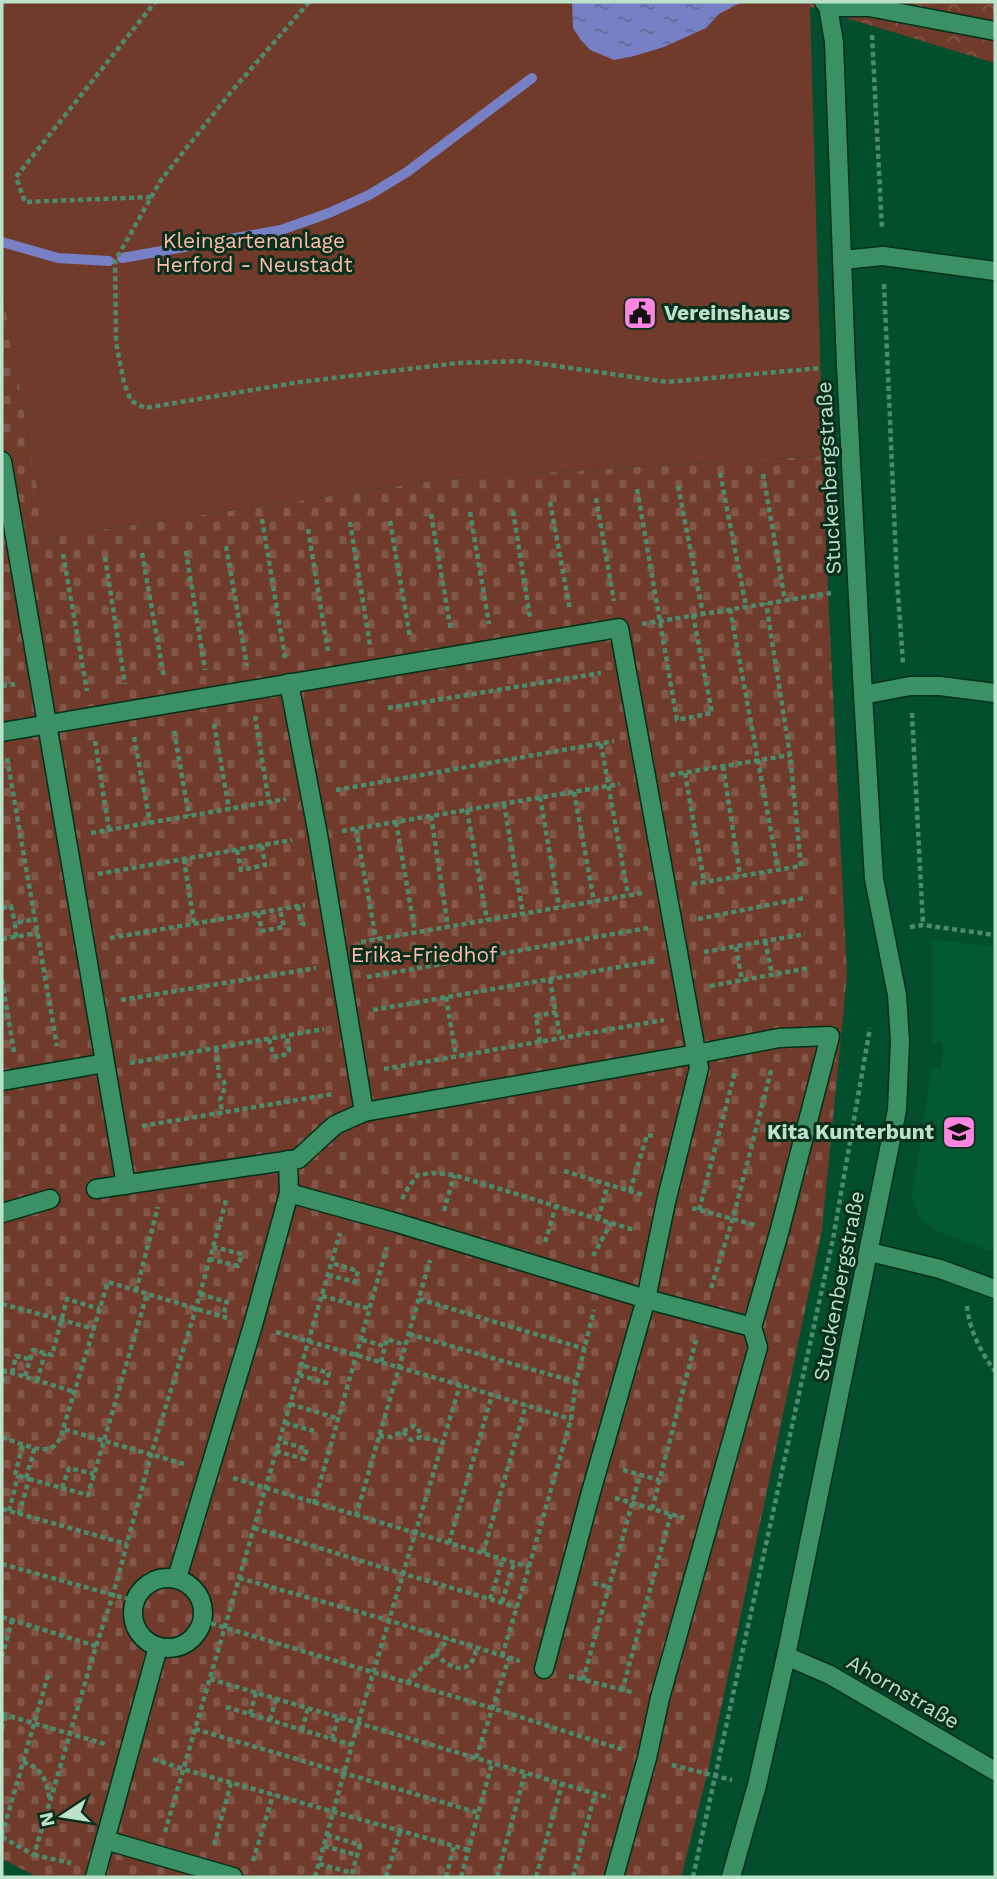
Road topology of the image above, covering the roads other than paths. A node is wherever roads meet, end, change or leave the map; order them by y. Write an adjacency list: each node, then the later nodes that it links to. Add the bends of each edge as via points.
1 (826, 4): 2 (street, via 869,7); 3 (street, Stuckenbergstraße, via 834,42)
2 (995, 31)
3 (842, 260): 4 (street, via 883,256); 8 (street, Stuckenbergstraße)
4 (995, 271)
5 (2, 461): 9 (street)
6 (289, 683): 9 (street); 11 (street, via 619,628); 14 (street)
7 (995, 694): 8 (street, via 910,686)
8 (863, 695): 21 (street, Stuckenbergstraße, via 874,879 897,995 900,1041 897,1110)
9 (48, 724): 10 (street); 12 (street)
10 (2, 732)
11 (696, 1054): 14 (street); 23 (street, via 699,1068); 24 (street, via 779,1038 830,1036)
12 (106, 1065): 13 (street); 16 (street)
13 (10, 1080)
14 (364, 1112): 15 (street, via 335,1125 298,1159)
15 (289, 1160): 16 (street); 18 (street)
16 (126, 1185): 17 (street)
17 (96, 1189)
18 (289, 1193): 23 (street); 25 (street)
19 (50, 1199): 20 (street)
20 (2, 1213)
21 (870, 1252): 22 (street, via 940,1269); 27 (street, Stuckenbergstraße)
22 (995, 1289)
23 (646, 1299): 24 (street); 28 (street)
24 (752, 1327): 33 (street, via 758,1347)
25 (177, 1578): 26 (street, via 159,1578 144,1586 135,1601 133,1620 142,1637); 26 (street, via 193,1587 203,1602 204,1621 194,1638 177,1648)
26 (158, 1647): 30 (street)
27 (786, 1656): 29 (street, Ahornstraße, via 830,1675); 34 (street, Stuckenbergstraße)
28 (544, 1669)
29 (995, 1771)
30 (105, 1840): 31 (street); 32 (street)
31 (96, 1873)
32 (233, 1877)
33 (614, 1877)
34 (731, 1877)

